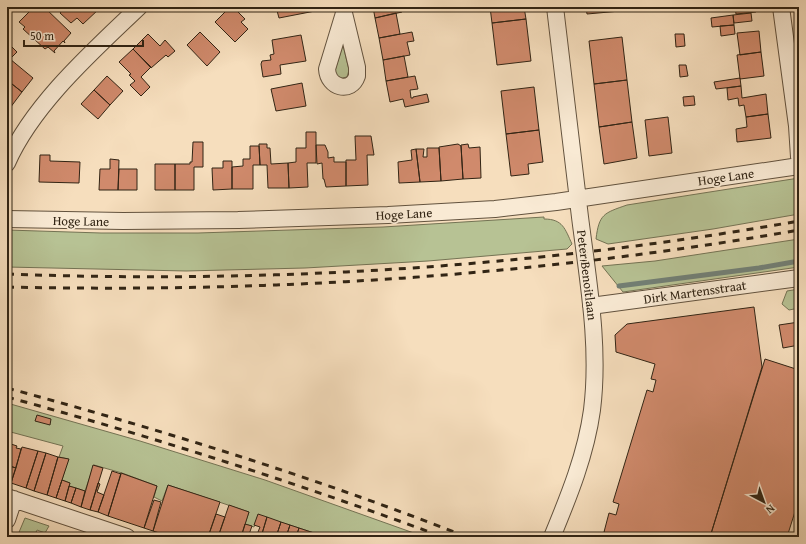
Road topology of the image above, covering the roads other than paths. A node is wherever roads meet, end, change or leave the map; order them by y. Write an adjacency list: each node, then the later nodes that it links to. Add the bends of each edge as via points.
1 (139, 7): 5 (street, via 70,76 32,119)
2 (555, 7): 7 (street, Peter Benoitlaan)
3 (781, 7): 4 (street)
4 (799, 157)
5 (7, 163)
6 (799, 166): 7 (street, Hoge Lane)
7 (577, 198): 8 (street, Hoge Lane, via 495,209 315,218 122,222); 10 (street, Peter Benoitlaan)
8 (7, 219)
9 (799, 278): 10 (street, Dirk Martensstraat)
10 (591, 306): 14 (street, Peter Benoitlaan, via 595,338 592,411 574,481)
11 (11, 498): 12 (street); 13 (street)
12 (7, 520)
13 (127, 537)
14 (552, 537)

